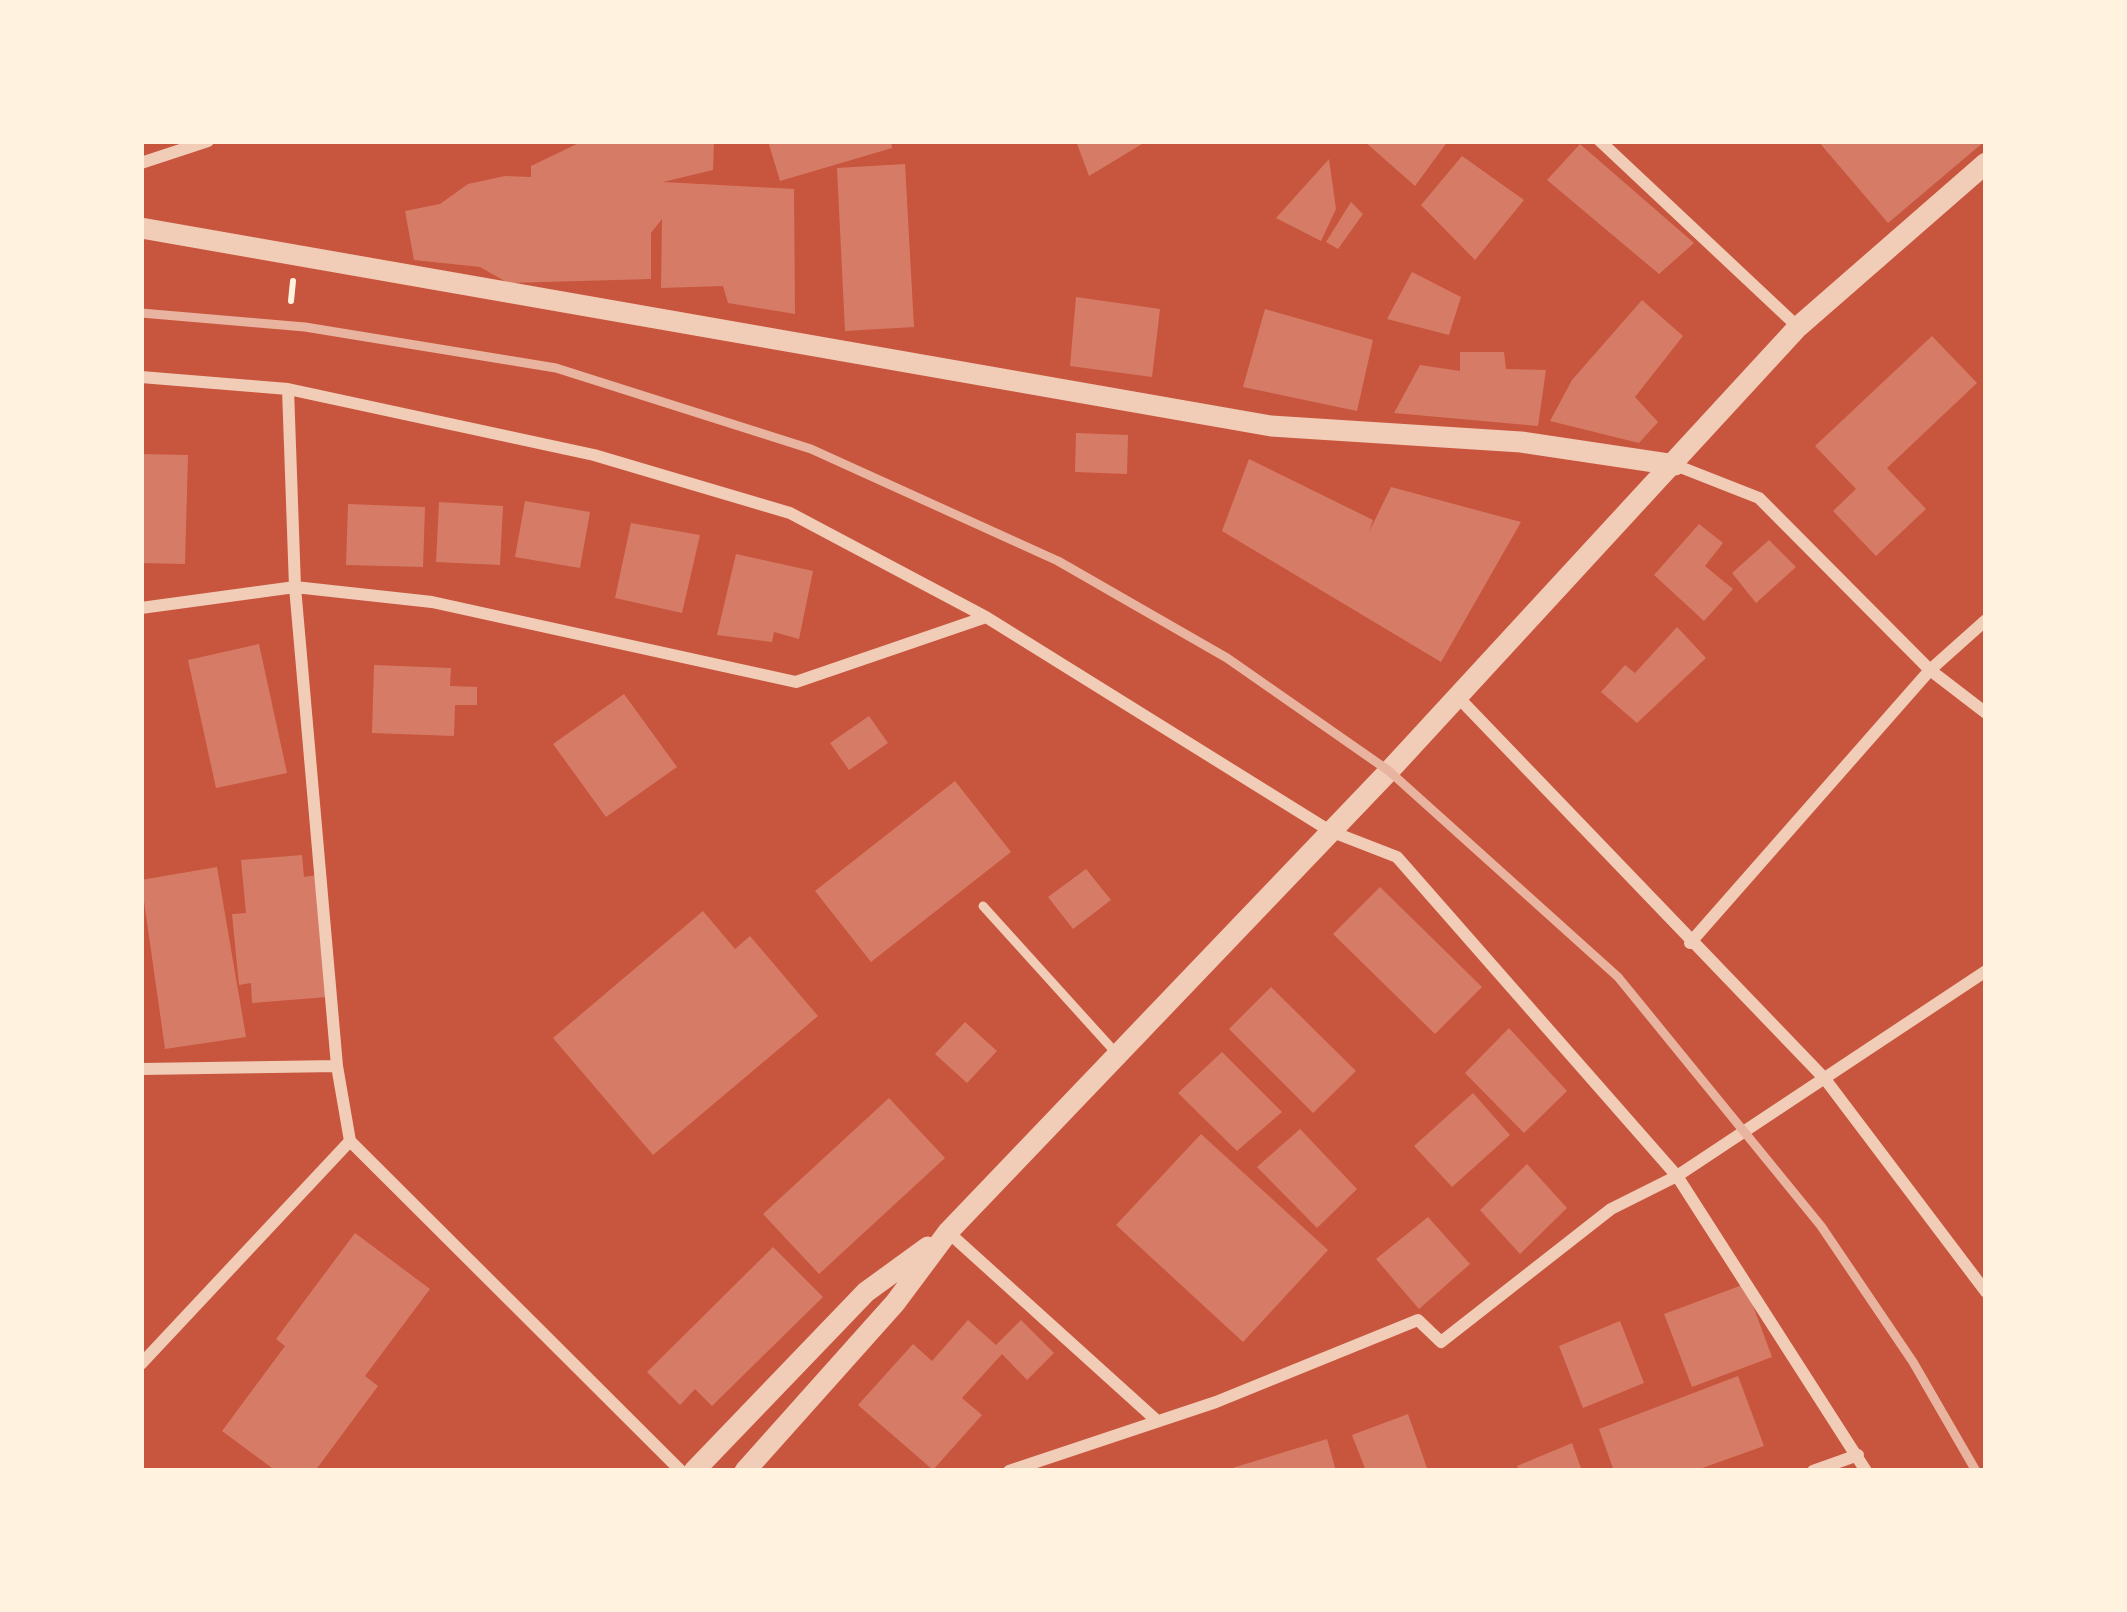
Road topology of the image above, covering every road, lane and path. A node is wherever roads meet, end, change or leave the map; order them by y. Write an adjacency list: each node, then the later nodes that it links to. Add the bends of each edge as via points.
1 (208, 141): 3 (street)
2 (1600, 141): 6 (street)
3 (141, 163)
4 (1986, 163): 6 (street)
5 (141, 228): 9 (street, via 1271,426 1521,442)
6 (1798, 327): 9 (street)
7 (141, 376): 8 (street)
8 (287, 389): 10 (street); 12 (street, via 594,455 790,514)
9 (1675, 465): 14 (street, via 1759,498); 15 (street)
10 (295, 587): 11 (street); 12 (street, via 432,602 796,682); 22 (street)
11 (141, 608)
12 (986, 616): 17 (street)
13 (1986, 620): 14 (street)
14 (1930, 670): 16 (street); 19 (street)
15 (1456, 694): 17 (street); 19 (street)
16 (1986, 713)
17 (1330, 832): 21 (street); 26 (street, via 1397,856)
18 (983, 906): 21 (lane)
19 (1690, 943): 24 (street)
20 (1986, 971): 24 (street)
21 (1116, 1053): 27 (street)
22 (337, 1066): 23 (street); 25 (street)
23 (141, 1069)
24 (1825, 1079): 26 (street); 28 (street)
25 (350, 1141): 29 (street); 32 (street)
26 (1677, 1176): 30 (street, via 1611,1209 1441,1342 1418,1320); 31 (street)
27 (948, 1232): 30 (street); 33 (street, via 866,1292); 34 (street)
28 (1986, 1292)
29 (141, 1364)
30 (1155, 1419): 35 (street)
31 (1858, 1455): 36 (street); 37 (street)
32 (680, 1471)
33 (694, 1471)
34 (745, 1471)
35 (1009, 1471)
36 (1813, 1471)
37 (1866, 1471)

